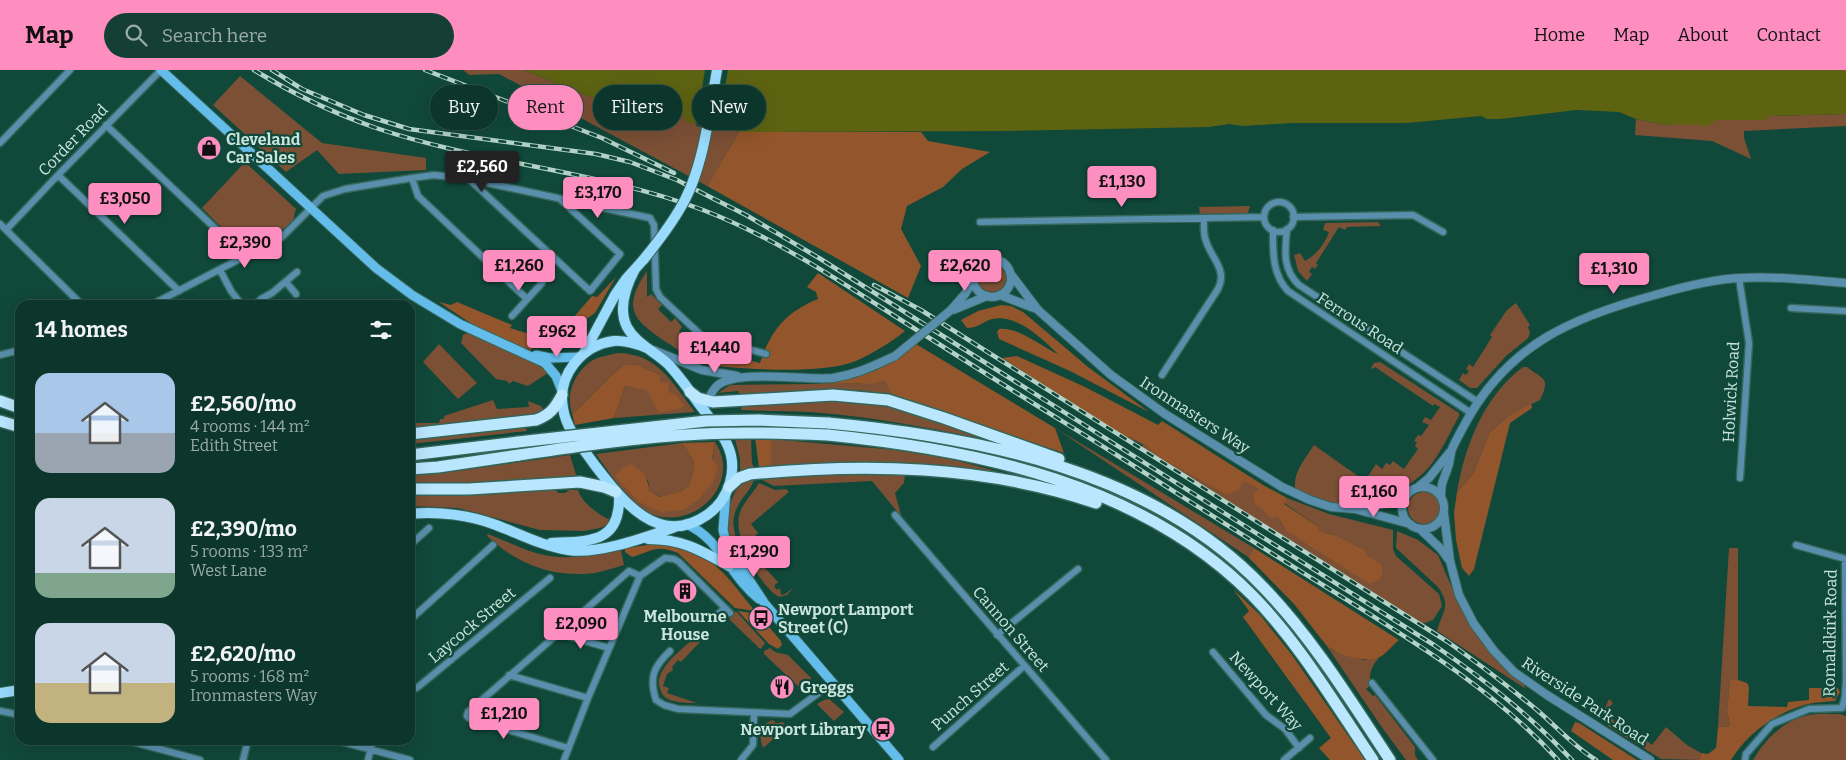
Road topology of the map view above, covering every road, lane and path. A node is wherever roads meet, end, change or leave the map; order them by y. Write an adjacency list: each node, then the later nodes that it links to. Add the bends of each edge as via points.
1 (70, 70): 5 (street)
2 (161, 70): 4 (street, Corder Road); 10 (main road)
3 (717, 70): 21 (main road, bridge, via 694,182 680,211)
4 (106, 125): 6 (street, Corder Road); 20 (street, via 237,249)
5 (0, 143)
6 (58, 175): 17 (street, Corder Road); 30 (street)
7 (412, 178): 8 (street, via 434,175); 10 (street, via 322,196); 34 (street, via 418,196)
8 (468, 179): 9 (street); 9 (street, via 590,291 620,254)
9 (561, 200): 47 (street, via 650,218 654,225 656,289 660,297 703,337)
10 (311, 208): 20 (street, via 282,237); 46 (main road, via 376,268 425,304)
11 (1293, 216): 12 (street, via 1287,205 1277,202 1269,206); 16 (street); 19 (street, via 1413,215)
12 (1264, 217): 13 (street); 18 (street)
13 (1204, 218): 14 (street); 50 (street, via 1206,242 1220,269 1221,280)
14 (980, 222)
15 (0, 224): 17 (street)
16 (1287, 229): 18 (street); 55 (street, Ferrous Road, via 1286,265 1299,285)
17 (6, 230): 35 (street)
18 (1273, 230): 58 (street, Ferrous Road, via 1274,265 1288,290)
19 (1443, 232)
20 (242, 258): 22 (street)
21 (635, 269): 44 (main road, via 624,298 624,317 633,336); 49 (main road, via 615,295)
22 (220, 270): 30 (street); 37 (street)
23 (297, 272): 27 (street)
24 (1010, 273): 26 (street, Ironmasters Way, via 1002,262 988,260 977,267); 32 (street, via 1009,286); 41 (street, Ironmasters Way)
25 (1739, 278): 29 (street); 55 (street, via 1668,291 1565,327 1543,338 1510,363); 65 (street, Holwick Road, via 1749,343)
26 (974, 279): 33 (street, via 978,290); 40 (street, Ironmasters Way)
27 (286, 282): 31 (street); 38 (street)
28 (542, 283): 34 (street)
29 (1846, 283)
30 (179, 291): 36 (street)
31 (296, 294)
32 (1000, 295): 33 (street, Ironmasters Way); 41 (street, Ironmasters Way)
33 (987, 296): 40 (street, Ironmasters Way)
34 (527, 299): 43 (street)
35 (77, 300)
36 (161, 300)
37 (238, 300)
38 (260, 300)
39 (1791, 308): 42 (street)
40 (951, 310): 51 (street, Ironmasters Way, bridge, via 895,356 858,374 831,378)
41 (1038, 310): 73 (street, Ironmasters Way, via 1110,375 1165,414 1282,487 1331,507)
42 (1846, 311)
43 (512, 316)
44 (648, 348): 49 (main road, via 632,342 615,341 599,345); 51 (street, via 702,370); 52 (main road, via 670,367)
45 (15, 351): 48 (street)
46 (524, 353): 49 (main road, via 550,358); 53 (main road, via 550,367)
47 (766, 354)
48 (0, 355)
49 (582, 355): 53 (main road, via 567,374)
50 (1162, 374)
51 (746, 378): 57 (street, via 719,384 712,392)
52 (690, 392): 57 (highway)
53 (562, 393): 61 (highway, via 556,408 536,420); 70 (main road, via 568,425)
54 (0, 401): 56 (highway)
55 (1478, 402): 58 (street)
56 (15, 406)
57 (707, 408): 66 (highway, via 737,402 834,395 888,400 1092,472); 69 (main road, via 730,451 732,473)
58 (1471, 413): 62 (street)
59 (0, 421): 60 (highway)
60 (15, 426)
61 (415, 433)
62 (1452, 450): 67 (street); 72 (street, via 1441,484)
63 (415, 454): 66 (highway, bridge, via 706,421 828,423 961,440 1065,468)
64 (415, 469): 80 (highway, bridge, via 603,443 700,434 828,435 938,450 1015,468 1098,496)
65 (1740, 478)
66 (1114, 486): 136 (highway, via 1187,524 1256,580 1302,632)
67 (1418, 487): 71 (street); 72 (street, via 1429,487)
68 (415, 489): 70 (highway, via 580,482 604,487)
69 (727, 490): 78 (main road, via 712,511); 80 (highway, via 744,475 756,473 862,467 968,474 1049,489); 93 (main road, via 724,530 728,546)
70 (617, 494): 78 (main road, via 648,520 664,525); 84 (main road, via 619,513 615,524 604,535 589,540)
71 (1405, 496): 73 (street, via 1390,503); 77 (street, via 1403,514)
72 (1442, 496): 75 (street)
73 (1355, 509): 77 (street)
74 (415, 514): 84 (main road, via 443,514 477,520)
75 (1444, 514): 81 (street, via 1437,524); 88 (street, Riverside Park Road)
76 (895, 515): 99 (street, Cannon Street)
77 (1410, 524): 81 (street)
78 (683, 525): 82 (main road); 89 (main road, via 705,534)
79 (429, 528): 83 (street)
80 (1168, 529): 126 (highway, via 1213,560 1272,617)
81 (1420, 529): 88 (street, Riverside Park Road)
82 (639, 539): 84 (main road, via 581,551); 89 (main road, via 687,544)
83 (415, 541)
84 (539, 543)
85 (493, 545): 95 (street)
86 (1796, 545): 87 (street, Romaldkirk Road)
87 (1846, 559): 111 (street, Romaldkirk Road)
88 (1450, 561): 138 (street, Riverside Park Road, via 1460,595 1474,624 1514,672)
89 (729, 566): 93 (main road)
90 (1078, 569): 99 (street)
91 (640, 576): 94 (street, via 629,571); 96 (street, via 665,558 674,559 727,610); 100 (street)
92 (550, 578): 107 (street, Laycock Street)
93 (764, 604): 105 (main road)
94 (584, 611)
95 (415, 615)
96 (716, 616)
97 (576, 618): 98 (street)
98 (558, 633): 100 (street); 104 (street)
99 (997, 635): 103 (street, Cannon Street)
100 (609, 648): 110 (street)
101 (670, 651): 113 (street, via 655,668 652,679 656,700 678,709)
102 (1213, 652): 124 (street, Newport Way, via 1266,715 1285,729)
103 (1024, 666): 121 (street, Punch Street); 134 (street, Cannon Street)
104 (509, 676): 110 (street); 123 (street, via 467,716)
105 (832, 683): 113 (street, via 790,714); 133 (main road)
106 (1372, 683): 137 (street)
107 (415, 688)
108 (15, 691): 109 (main road)
109 (0, 693)
110 (588, 698): 123 (street)
111 (1844, 709): 139 (street, Romaldkirk Road, via 1809,709 1772,724 1746,754)
112 (0, 711): 114 (street)
113 (754, 713): 132 (street, via 753,745)
114 (15, 714)
115 (1310, 738): 124 (street)
116 (147, 745): 122 (street)
117 (160, 745): 122 (street)
118 (246, 745): 128 (street)
119 (352, 745): 125 (street)
120 (372, 745): 125 (street)
121 (933, 747)
122 (159, 748): 127 (street)
123 (568, 748): 131 (street)
124 (1299, 748): 135 (street)
125 (370, 750): 129 (street); 130 (street)
126 (1371, 758)
127 (199, 760)
128 (242, 760)
129 (368, 760)
130 (410, 760)
131 (564, 760)
132 (741, 760)
133 (898, 760)
134 (1106, 760)
135 (1284, 760)
136 (1391, 760)
137 (1433, 760)
138 (1650, 760)
139 (1745, 760)

